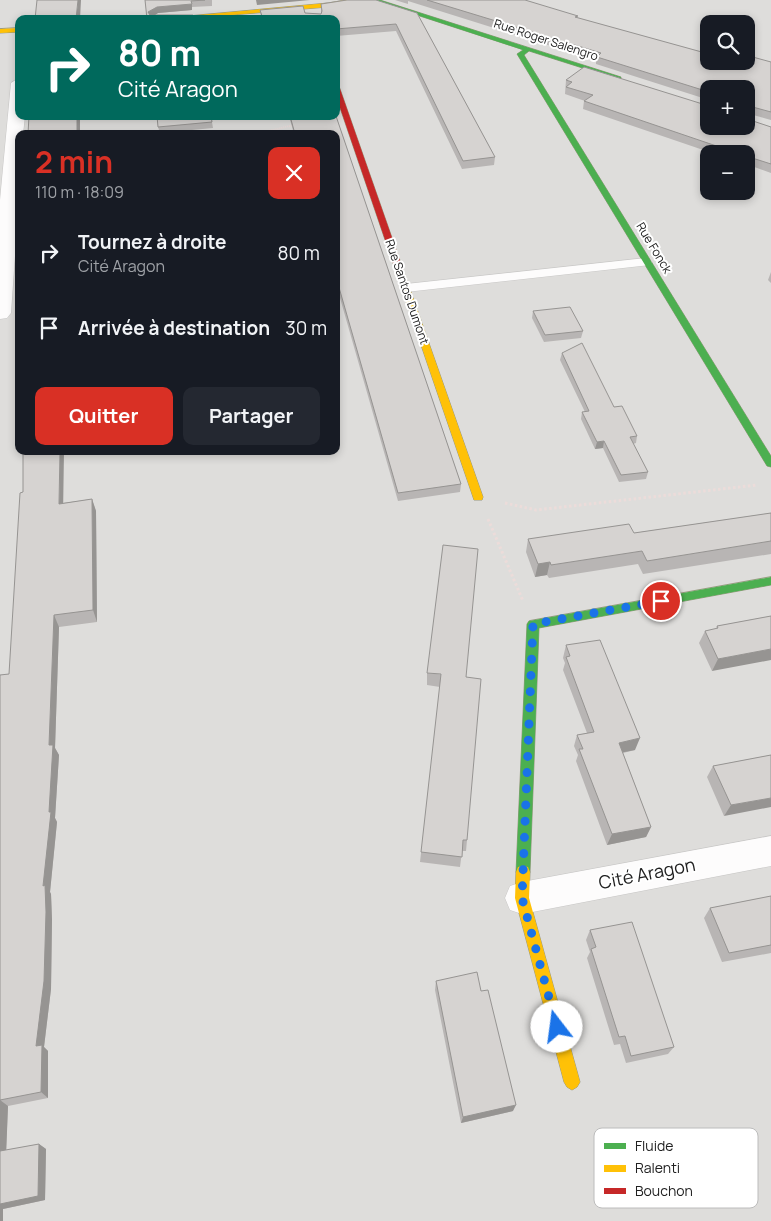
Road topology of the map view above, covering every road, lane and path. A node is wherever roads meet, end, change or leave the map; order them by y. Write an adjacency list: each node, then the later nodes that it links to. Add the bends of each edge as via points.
1 (356, 0): 3 (street)
2 (374, 0): 7 (street, Rue Roger Salengro)
3 (312, 13): 4 (street)
4 (261, 15)
5 (15, 30): 6 (street)
6 (0, 31)
7 (529, 49): 8 (street, Rue Roger Salengro); 13 (street, Rue Fonck, via 520,54)
8 (634, 83)
9 (340, 98): 14 (street, Rue Santos Dumont)
10 (298, 125): 11 (path)
11 (268, 130)
12 (15, 131): 15 (street)
13 (646, 262): 14 (lane); 16 (street, Rue Fonck)
14 (406, 288): 18 (street, Rue Santos Dumont)
15 (0, 313)
16 (771, 464)
17 (761, 484): 18 (path, via 536,510)
18 (478, 497): 20 (path)
19 (771, 580): 20 (street)
20 (533, 624): 22 (street)
21 (771, 851): 22 (street, Cité Aragon)
22 (522, 898): 23 (street)
23 (572, 1082)

